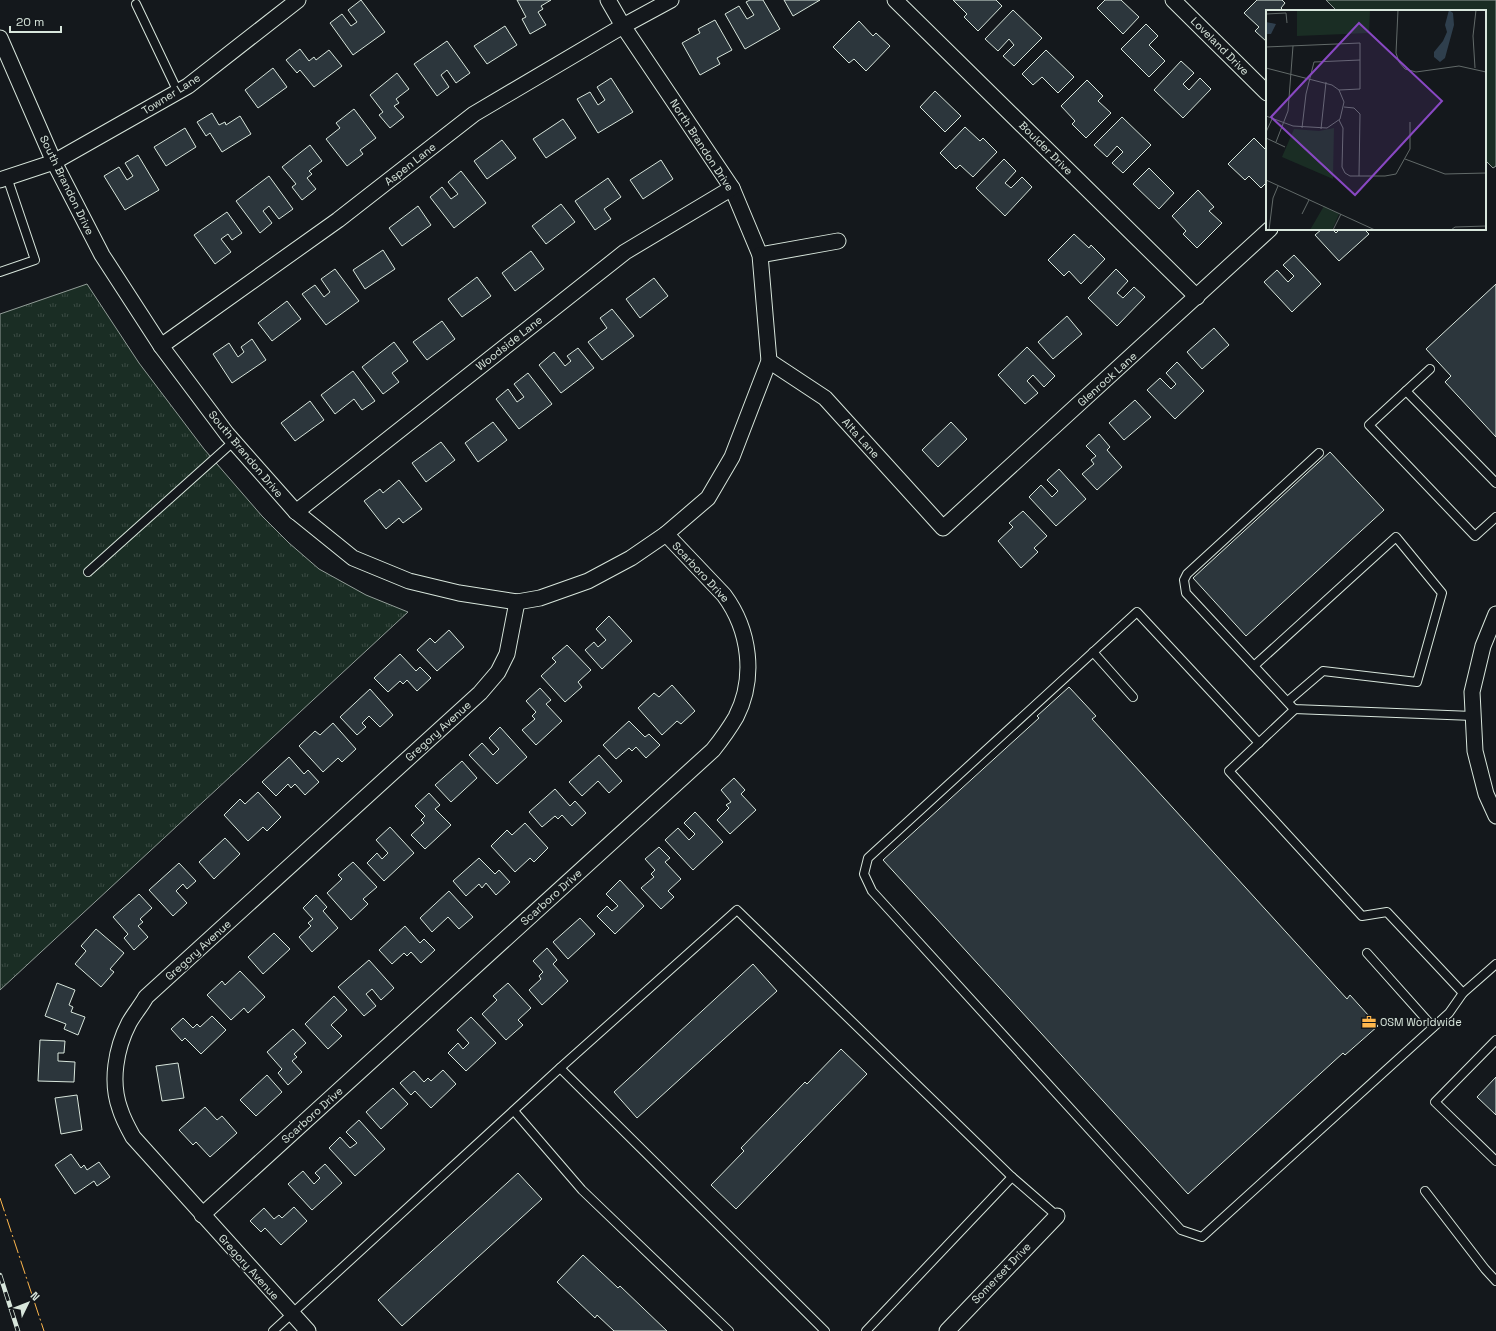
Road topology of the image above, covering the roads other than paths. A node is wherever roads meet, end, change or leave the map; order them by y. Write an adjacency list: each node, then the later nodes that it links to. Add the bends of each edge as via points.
1 (298, 0): 9 (street, Towner Lane)
2 (608, 0): 7 (street, North Brandon Drive)
3 (671, 0): 7 (street, Aspen Lane)
4 (895, 0): 18 (street, Boulder Drive)
5 (1173, 0): 10 (street, Loveland Drive)
6 (136, 4): 9 (lane)
7 (624, 26): 13 (street, North Brandon Drive); 19 (street, Aspen Lane, via 474,114 338,220)
8 (0, 38): 11 (street, South Brandon Drive)
9 (178, 92): 11 (street, Towner Lane)
10 (1266, 92)
11 (54, 162): 12 (street, Towner Lane); 19 (street, South Brandon Drive, via 102,255)
12 (4, 179): 17 (lane, via 35,260)
13 (732, 188): 16 (street, North Brandon Drive); 26 (street, Woodside Lane, via 625,252)
14 (1269, 230): 18 (street, Glenrock Lane)
15 (838, 241): 16 (street)
16 (760, 256): 20 (street, North Brandon Drive)
17 (0, 272)
18 (1197, 297): 28 (street, Glenrock Lane)
19 (161, 346): 23 (street, South Brandon Drive)
20 (769, 361): 28 (street, Alta Lane, via 825,398); 29 (street, North Brandon Drive, via 732,457 708,498)
21 (1430, 369): 22 (lane)
22 (1406, 391): 25 (lane); 27 (lane, via 1369,425 1475,536)
23 (233, 442): 26 (street, South Brandon Drive); 30 (lane)
24 (1319, 453): 34 (lane, via 1187,574 1184,580 1186,593)
25 (1496, 483)
26 (296, 512): 31 (street, South Brandon Drive, via 353,558 409,581 459,593)
27 (1496, 517)
28 (943, 528)
29 (666, 534): 31 (street, South Brandon Drive, via 631,558 588,581 540,598); 52 (street, Scarboro Drive, via 730,603 746,641 747,675 741,704 729,729 712,750)
30 (88, 572)
31 (517, 602): 52 (street, Gregory Avenue, via 507,654 498,672 480,693 146,997 130,1023 121,1041 115,1073 120,1109 133,1137)
32 (1496, 614): 38 (street, via 1483,646 1472,692)
33 (1093, 652): 35 (lane); 39 (lane, via 1137,612); 45 (lane, via 868,858 864,874 872,891 1181,1230 1202,1237)
34 (1255, 665): 36 (lane); 36 (lane, via 1396,537 1442,593 1417,682 1322,671)
35 (1133, 696)
36 (1288, 701): 37 (lane)
37 (1295, 709): 38 (lane); 39 (lane)
38 (1474, 716): 40 (street, via 1475,751)
39 (1259, 743): 44 (lane, via 1229,771 1362,916 1386,912)
40 (1491, 793): 41 (street)
41 (1496, 816)
42 (1368, 953): 45 (lane)
43 (1496, 964): 44 (lane)
44 (1463, 993): 45 (lane, via 1449,1013)
45 (1433, 1027)
46 (1496, 1040): 49 (lane, via 1435,1102)
47 (560, 1068): 48 (lane); 50 (lane, via 737,910); 59 (lane)
48 (514, 1111): 55 (lane); 58 (lane, via 582,1190)
49 (1496, 1161)
50 (1012, 1177): 53 (lane); 60 (lane)
51 (1425, 1191): 54 (lane)
52 (202, 1215): 55 (street, Gregory Avenue)
53 (1057, 1216): 61 (street, Somerset Drive)
54 (1496, 1281)
55 (292, 1314): 56 (lane); 57 (street, Gregory Avenue)
56 (273, 1331)
57 (308, 1331)
58 (729, 1331)
59 (825, 1331)
60 (866, 1331)
61 (947, 1331)

